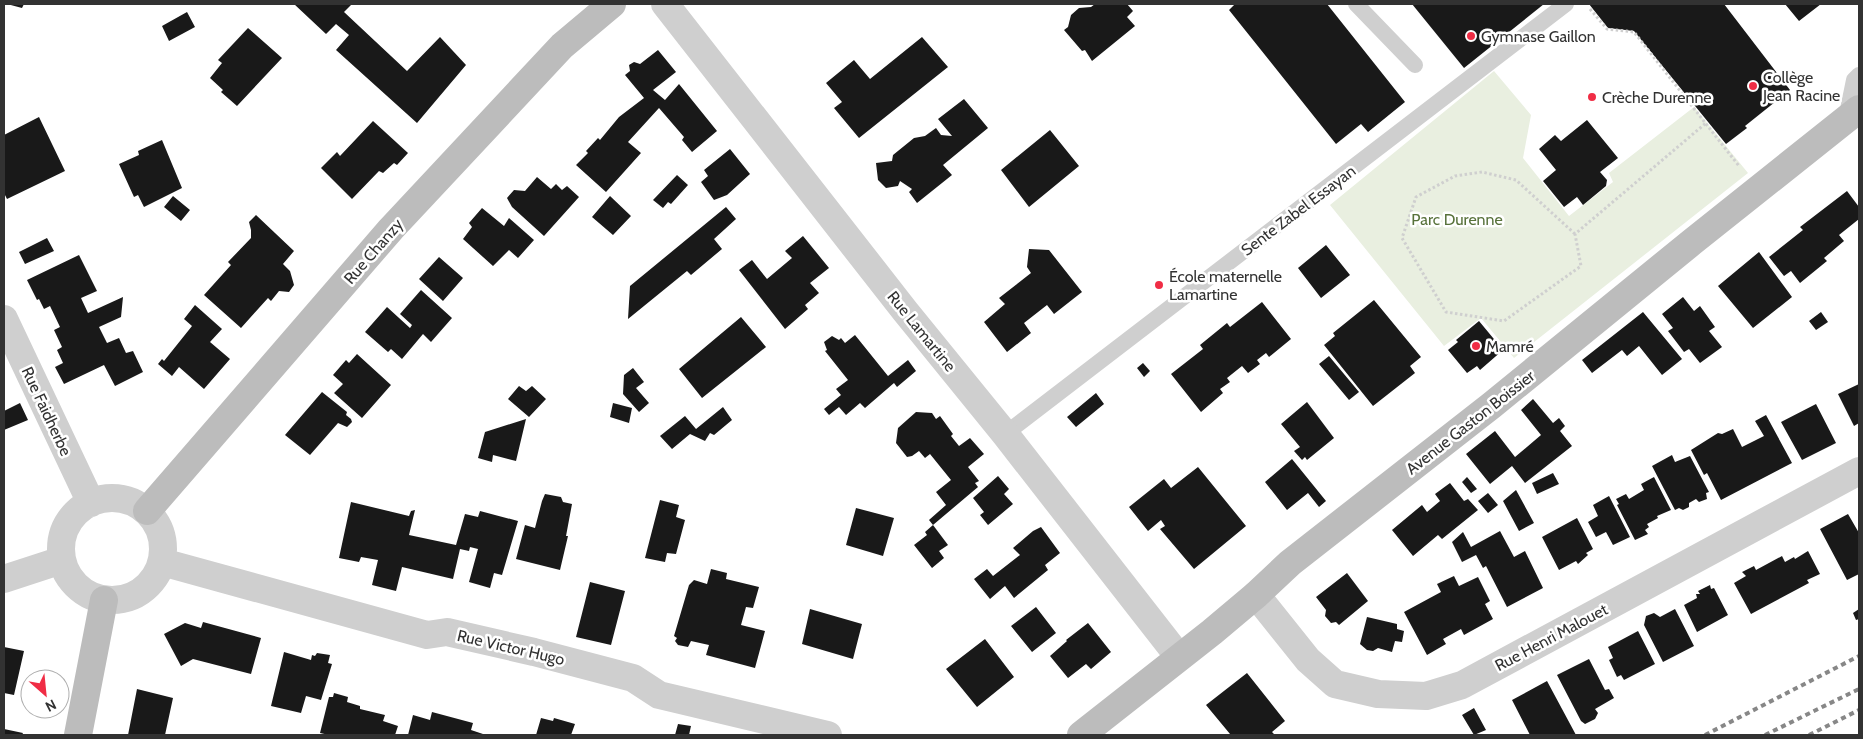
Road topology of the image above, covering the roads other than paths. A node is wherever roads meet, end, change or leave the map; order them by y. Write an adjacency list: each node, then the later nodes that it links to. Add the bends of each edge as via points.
1 (612, 4): 12 (street, Rue Chanzy, via 562,46 391,229)
2 (665, 4): 9 (street, Rue Lamartine)
3 (1356, 4): 5 (lane)
4 (1566, 4): 9 (lane, Sente Zabel Essayan)
5 (1415, 65)
6 (1859, 75): 7 (lane, via 1854,80)
7 (1853, 114): 16 (street, Avenue Gaston Boissier, via 1290,563)
8 (4, 319): 11 (street, Rue Faidherbe)
9 (1005, 434): 18 (street, Rue Lamartine)
10 (1859, 471): 16 (street, Rue Henri Malouet, via 1462,685 1426,696 1378,694 1335,684 1308,660)
11 (90, 503): 12 (street, via 120,498 134,502); 13 (street, via 79,510 66,527 61,547)
12 (146, 511): 14 (street, via 162,534)
13 (62, 560): 15 (street); 17 (street, via 77,586)
14 (162, 562): 17 (street, via 146,588 133,596); 20 (street, Rue Victor Hugo, via 427,634 447,632 544,654 633,678 659,695)
15 (4, 579)
16 (1256, 595): 18 (street, Avenue Gaston Boissier)
17 (104, 600): 19 (street)
18 (1179, 657): 21 (street, Avenue Gaston Boissier)
19 (78, 735)
20 (828, 735)
21 (1081, 735)

